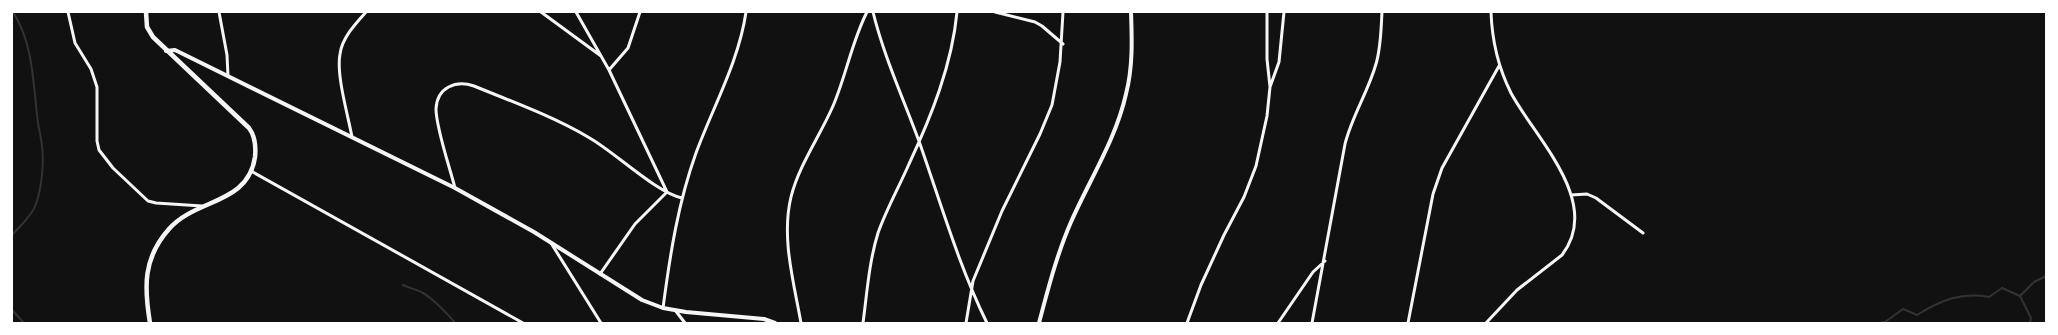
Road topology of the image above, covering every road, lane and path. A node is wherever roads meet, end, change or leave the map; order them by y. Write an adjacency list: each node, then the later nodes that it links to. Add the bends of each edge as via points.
1 (68, 12): 33 (street, via 76,43 97,87 97,141 102,155 148,201)
2 (146, 12): 20 (main road, via 145,20 149,30)
3 (219, 12): 24 (street)
4 (366, 12): 26 (street, via 346,38 340,54 340,69)
5 (541, 12): 21 (street)
6 (576, 12): 21 (street)
7 (640, 12): 23 (street, via 628,48)
8 (746, 12): 32 (street, via 738,45 696,153)
9 (867, 12): 46 (street, via 833,105 791,196 787,222 788,239)
10 (873, 12): 27 (street, via 883,48)
11 (957, 12): 27 (street, via 944,75)
12 (995, 12): 19 (street, via 1035,22)
13 (1063, 12): 19 (street)
14 (1131, 12): 50 (street, via 1131,65 1123,108 1065,238)
15 (1267, 12): 25 (street)
16 (1284, 12): 25 (street, via 1278,62)
17 (1382, 12): 36 (street, via 1376,64 1347,136)
18 (1491, 12): 22 (street, via 1493,41)
19 (1062, 44): 38 (street, via 1055,93 1048,117 1002,211)
20 (166, 51): 24 (street, via 175,50); 28 (main road, via 249,128 255,146)
21 (602, 57): 23 (street)
22 (1499, 66): 31 (street, via 1515,100 1566,179); 54 (street, via 1442,168 1434,194)
23 (609, 70): 30 (street)
24 (228, 76): 26 (street)
25 (1270, 87): 51 (street, via 1267,116 1251,182 1208,271)
26 (352, 137): 29 (street)
27 (919, 142): 38 (street); 47 (street, via 876,240)
28 (251, 171): 33 (main road, via 248,180 238,190); 42 (street)
29 (455, 188): 30 (street, via 436,109 443,91 448,86 458,84 474,86 562,123 598,143); 35 (street)
30 (667, 192): 32 (street); 37 (street, via 635,224)
31 (1571, 195): 34 (street, via 1587,194 1596,198); 55 (street, via 1576,226 1568,248 1517,290)
32 (682, 198): 39 (street)
33 (202, 206): 41 (main road, via 173,225 154,252 145,287)
34 (1643, 234)
35 (550, 242): 37 (street); 43 (street)
36 (1325, 261): 52 (street, via 1313,272); 53 (street)
37 (600, 274): 39 (street, via 633,295)
38 (971, 289): 48 (street); 49 (street)
39 (663, 308): 40 (street)
40 (675, 310): 44 (street); 45 (street, via 764,319)
41 (150, 323)
42 (523, 323)
43 (601, 323)
44 (685, 323)
45 (775, 323)
46 (801, 323)
47 (863, 323)
48 (966, 323)
49 (987, 323)
50 (1039, 323)
51 (1187, 323)
52 (1278, 323)
53 (1312, 323)
54 (1408, 323)
55 (1486, 323)

